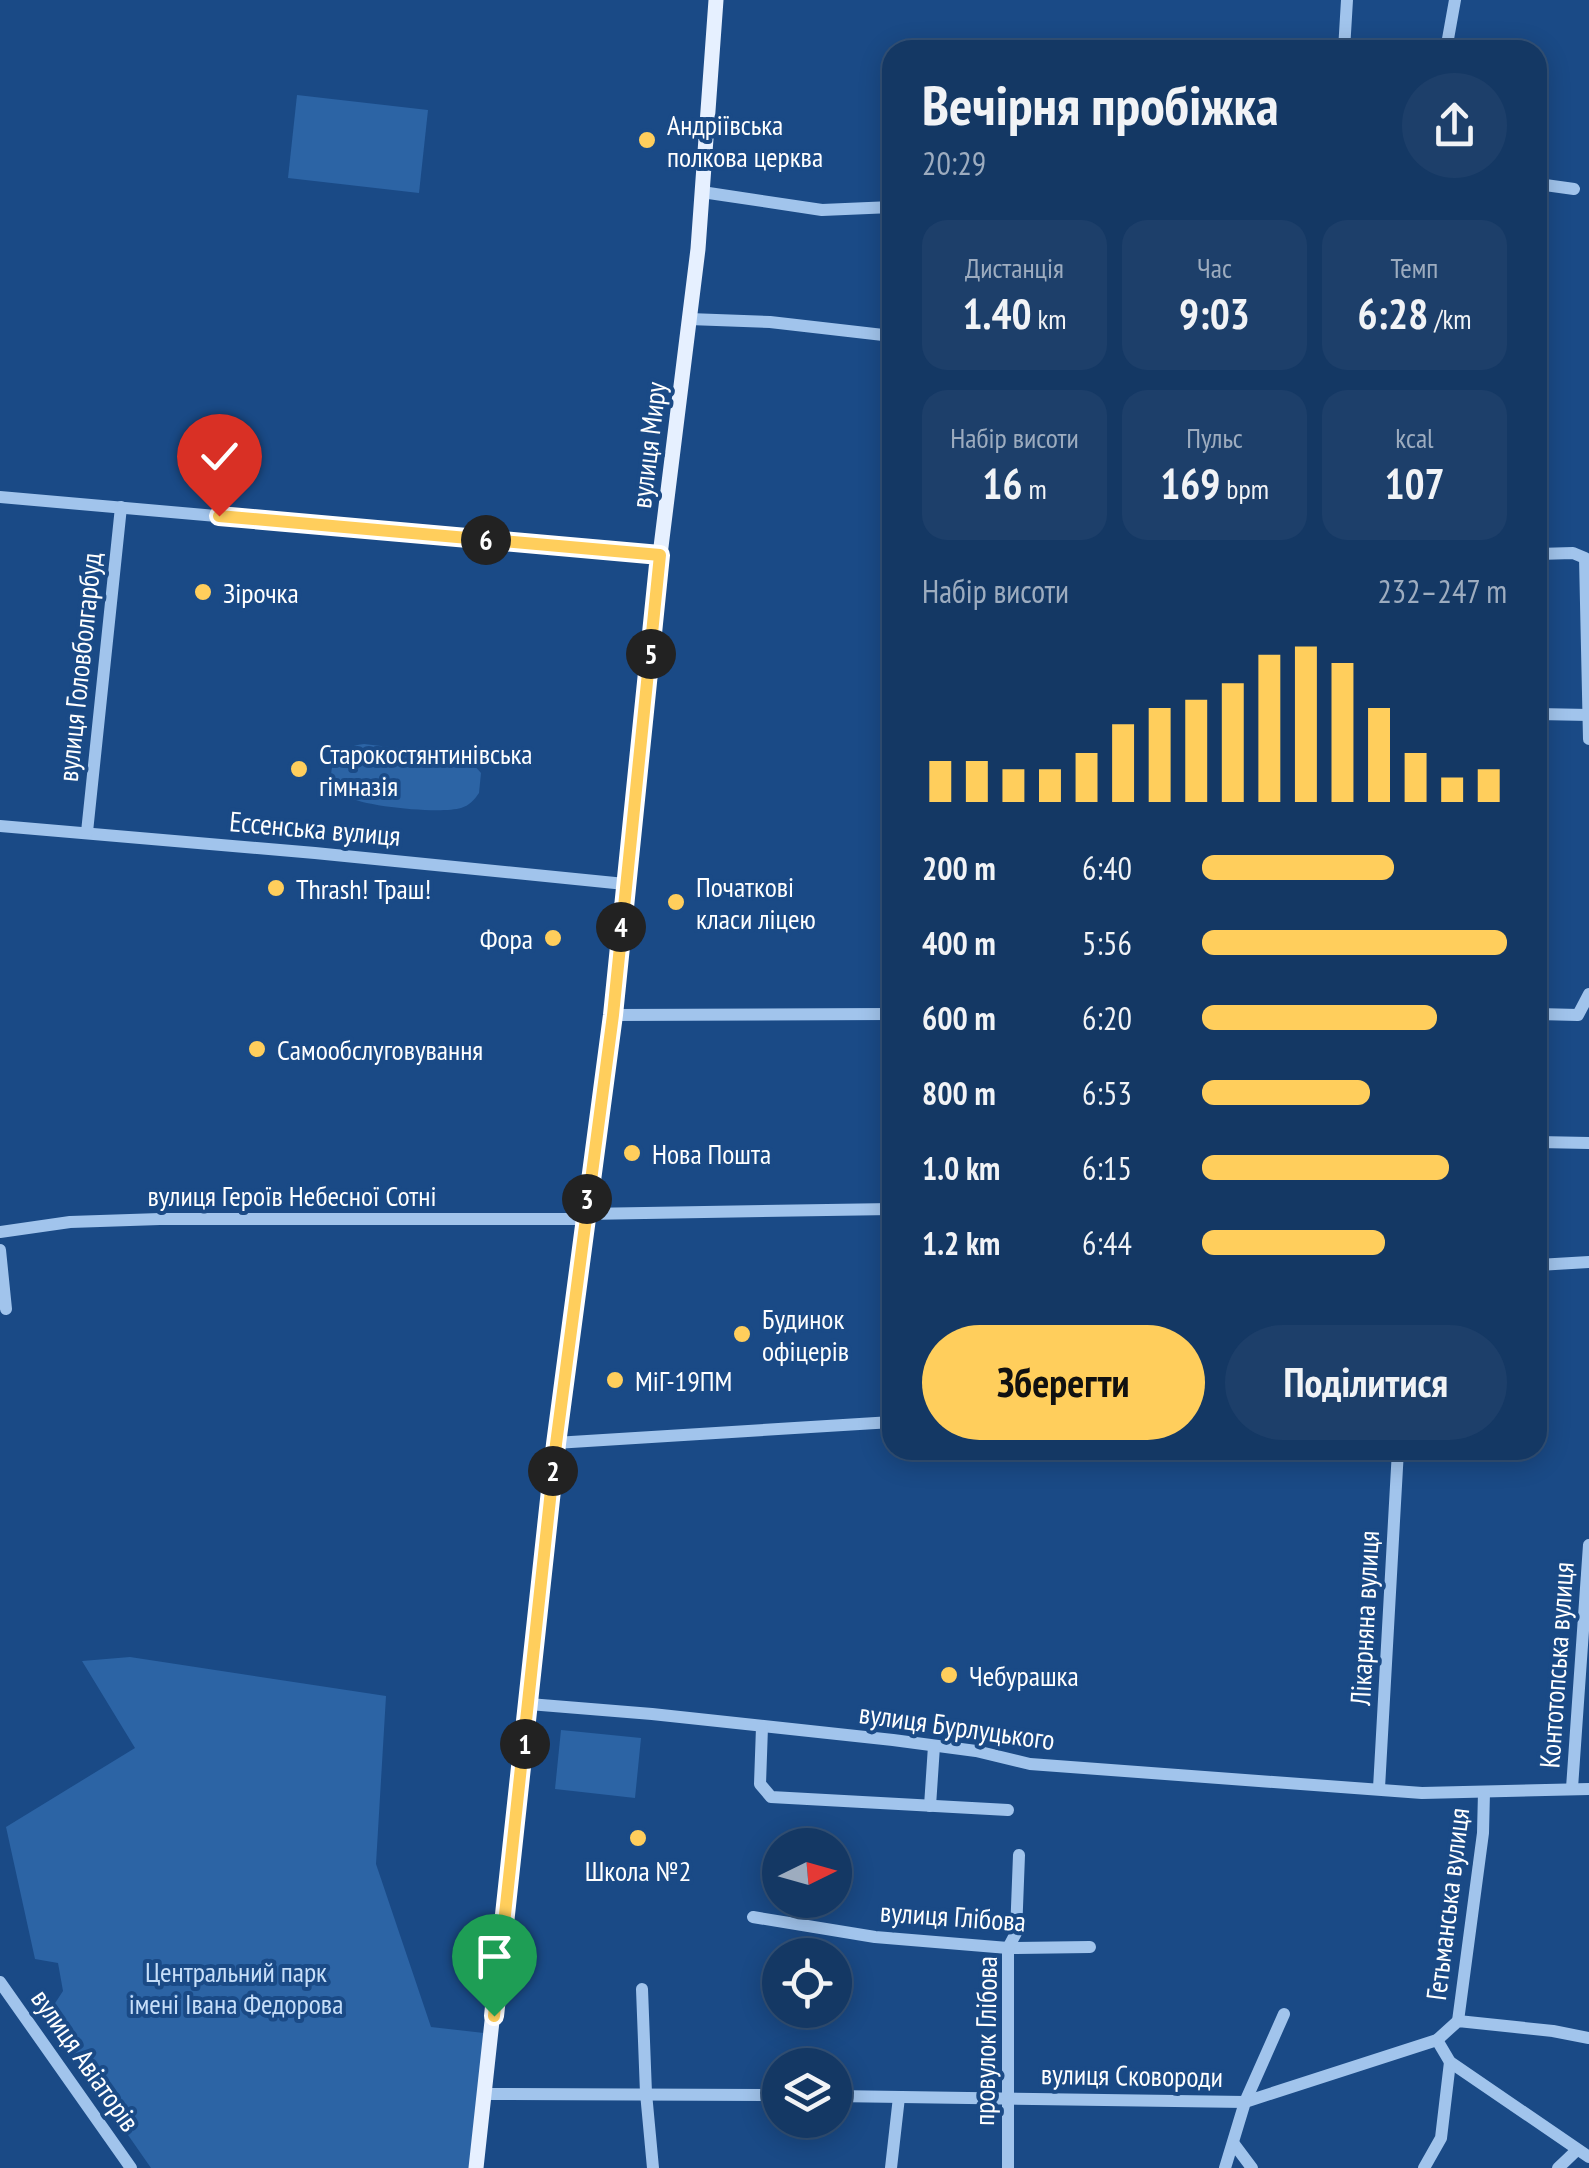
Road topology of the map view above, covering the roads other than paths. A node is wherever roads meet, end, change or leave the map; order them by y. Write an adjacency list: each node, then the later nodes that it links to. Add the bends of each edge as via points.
1 (716, 0): 8 (main road, вулиця Миру)
2 (1348, 0): 4 (street)
3 (1455, 0): 5 (street)
4 (1345, 40)
5 (1448, 40)
6 (1547, 185): 7 (street)
7 (1574, 189)
8 (702, 192): 9 (street, via 822,210); 10 (main road, вулиця Миру)
9 (882, 208)
10 (689, 319): 11 (street); 15 (main road, вулиця Миру)
11 (882, 335)
12 (0, 497): 13 (street)
13 (121, 507): 15 (street); 20 (street, вулиця Головболгарбуд)
14 (1547, 554): 17 (street, via 1585,558)
15 (660, 555): 21 (main road, вулиця Миру)
16 (1547, 714): 17 (street)
17 (1589, 715): 18 (street)
18 (1589, 740)
19 (0, 826): 20 (street, Ессенська вулиця)
20 (87, 832): 21 (street, Ессенська вулиця)
21 (625, 884): 25 (main road, вулиця Миру)
22 (1589, 994): 24 (street, via 1578,1015)
23 (882, 1014): 25 (street)
24 (1547, 1014)
25 (613, 1015): 29 (main road, вулиця Миру)
26 (1547, 1142): 27 (street)
27 (1589, 1144)
28 (882, 1208): 29 (street, вулиця Героїв Небесної Сотні)
29 (585, 1217): 30 (street, вулиця Героїв Небесної Сотні, via 70,1222); 36 (main road, вулиця Миру)
30 (0, 1232)
31 (0, 1250): 34 (street)
32 (1589, 1262): 33 (street)
33 (1547, 1264)
34 (6, 1310)
35 (882, 1423): 36 (street)
36 (556, 1444): 39 (main road, вулиця Миру)
37 (1397, 1460): 42 (street, Лікарняна вулиця)
38 (1589, 1545): 43 (street, Контотопська вулиця)
39 (529, 1704): 40 (street, вулиця Бурлуцького); 60 (main road, вулиця Миру)
40 (762, 1728): 41 (street, вулиця Бурлуцького); 46 (street, via 760,1784 771,1797)
41 (934, 1746): 42 (street, вулиця Бурлуцького, via 1030,1764); 46 (street)
42 (1380, 1788): 45 (street, вулиця Бурлуцького)
43 (1572, 1788): 44 (street, вулиця Бурлуцького); 45 (street, вулиця Бурлуцького)
44 (1589, 1789)
45 (1484, 1792): 55 (street, Гетьманська вулиця)
46 (930, 1806): 47 (street)
47 (1008, 1810)
48 (1019, 1855): 51 (street, провулок Глібова, via 1016,1933)
49 (753, 1917): 51 (street, вулиця Глібова, via 875,1937)
50 (1090, 1947): 51 (street, вулиця Глібова)
51 (1008, 1948): 64 (street, провулок Глібова)
52 (0, 1982): 68 (street, вулиця Авіаторів)
53 (642, 1989): 59 (street)
54 (1284, 2014): 65 (street)
55 (1458, 2021): 56 (street); 57 (street, вулиця Сковороди)
56 (1589, 2038)
57 (1437, 2040): 58 (street); 65 (street, вулиця Сковороди)
58 (1450, 2062): 67 (street); 75 (street, via 1441,2138)
59 (646, 2093): 60 (street); 61 (street); 70 (street)
60 (486, 2094): 69 (main road, вулиця Миру)
61 (762, 2096)
62 (852, 2096): 63 (street, вулиця Сковороди)
63 (899, 2097): 64 (street, вулиця Сковороди); 71 (street)
64 (1007, 2098): 65 (street, вулиця Сковороди); 72 (street, провулок Глібова)
65 (1245, 2102): 66 (street)
66 (1234, 2144): 73 (street); 74 (street)
67 (1583, 2154): 76 (street)
68 (131, 2168)
69 (476, 2168)
70 (652, 2168)
71 (891, 2168)
72 (1008, 2168)
73 (1225, 2168)
74 (1252, 2168)
75 (1424, 2168)
76 (1558, 2168)

